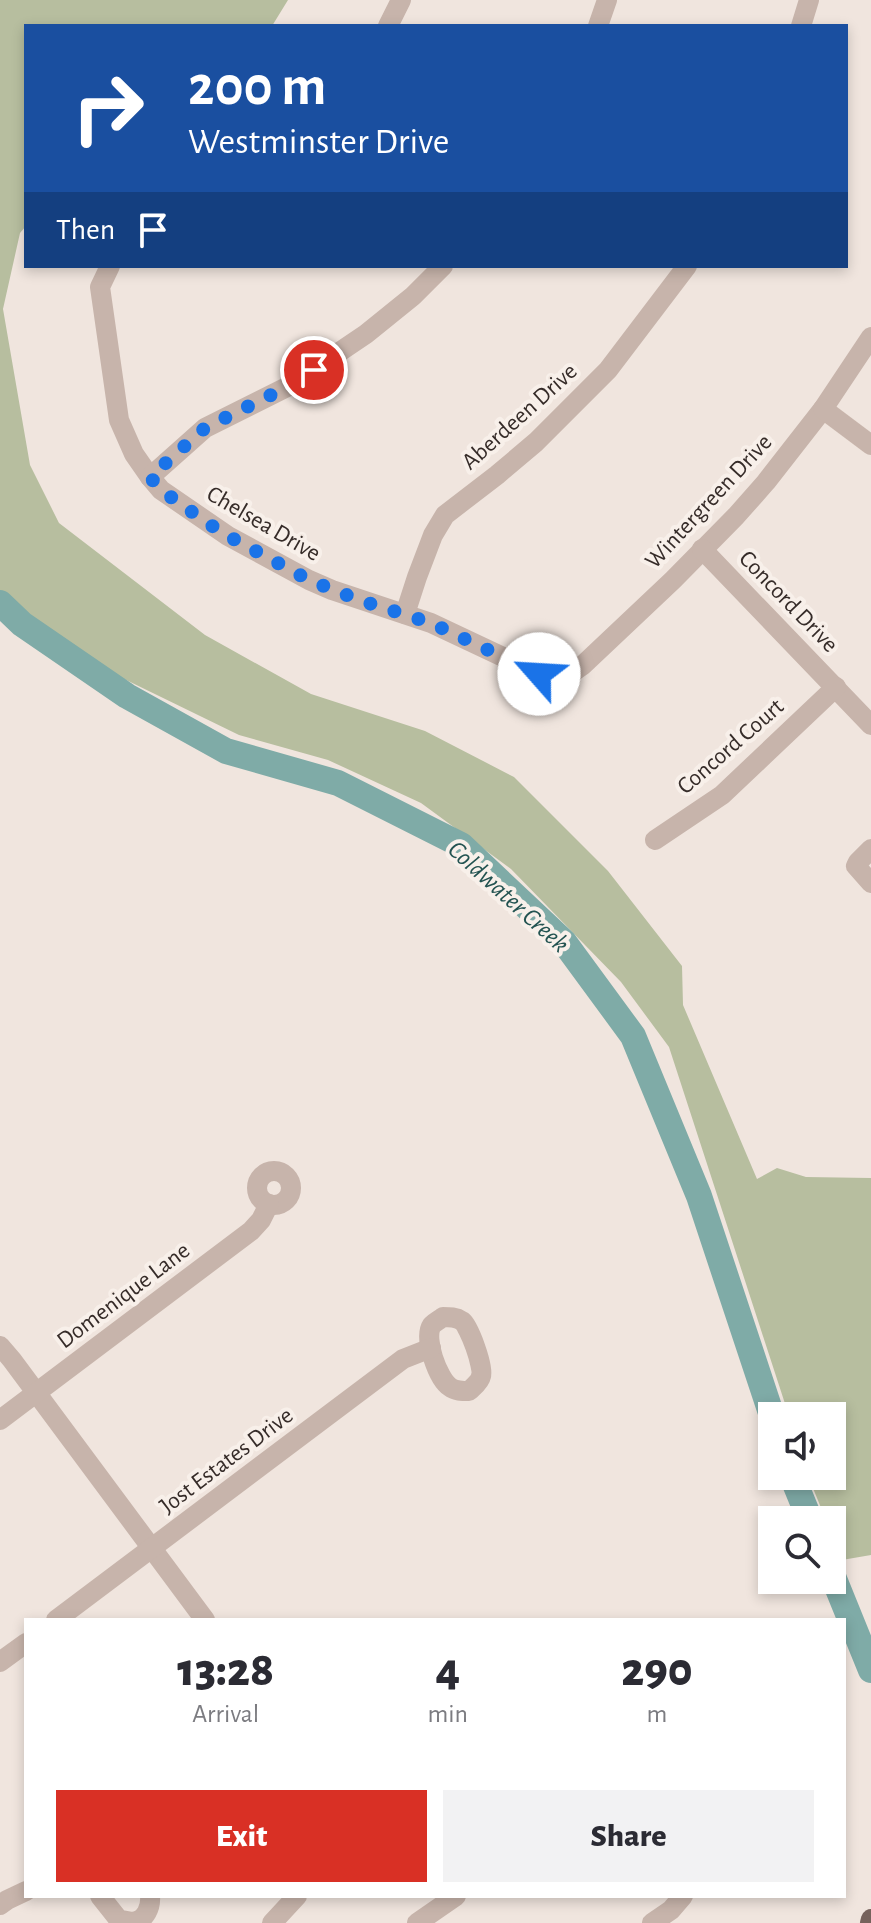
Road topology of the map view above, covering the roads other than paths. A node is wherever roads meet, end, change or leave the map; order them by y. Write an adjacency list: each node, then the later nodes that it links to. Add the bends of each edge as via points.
1 (401, 0): 4 (street)
2 (607, 0): 5 (street)
3 (809, 0): 6 (street)
4 (389, 24)
5 (599, 24)
6 (802, 24)
7 (441, 268): 13 (street, via 366,334 289,386 205,428)
8 (685, 268): 15 (street, Aberdeen Drive, via 608,370 536,442 445,515)
9 (108, 269): 13 (street, Chelsea Drive, via 100,287 119,420)
10 (871, 337): 11 (street, Wintergreen Drive)
11 (823, 409): 12 (street); 14 (street, Wintergreen Drive, via 766,482)
12 (871, 445)
13 (150, 477): 15 (street, Chelsea Drive, via 206,522 309,580)
14 (702, 549): 16 (street, Wintergreen Drive, via 583,665); 17 (street, Concord Drive)
15 (405, 614): 16 (street, Chelsea Drive, via 531,671)
16 (560, 676)
17 (836, 687): 18 (street, Concord Drive); 19 (street, Concord Court, via 722,795)
18 (871, 725)
19 (655, 840)
20 (871, 849): 21 (street, via 856,866)
21 (871, 883)
22 (269, 1204): 25 (street, Domenique Lane, via 251,1231)
23 (0, 1346): 25 (street)
24 (431, 1348): 27 (street, Jost Estates Drive, via 403,1359)
25 (36, 1393): 26 (street, Domenique Lane); 27 (street)
26 (0, 1420)
27 (152, 1547): 28 (street, Jost Estates Drive); 29 (street)
28 (59, 1618)
29 (204, 1618)
30 (24, 1644): 31 (street)
31 (0, 1662)
32 (24, 1892): 38 (street)
33 (102, 1898): 34 (street, via 119,1920 133,1922 143,1918)
34 (150, 1898)
35 (295, 1898): 39 (street)
36 (453, 1898): 40 (street)
37 (681, 1898): 41 (street)
38 (0, 1905)
39 (272, 1923)
40 (417, 1923)
41 (652, 1923)

